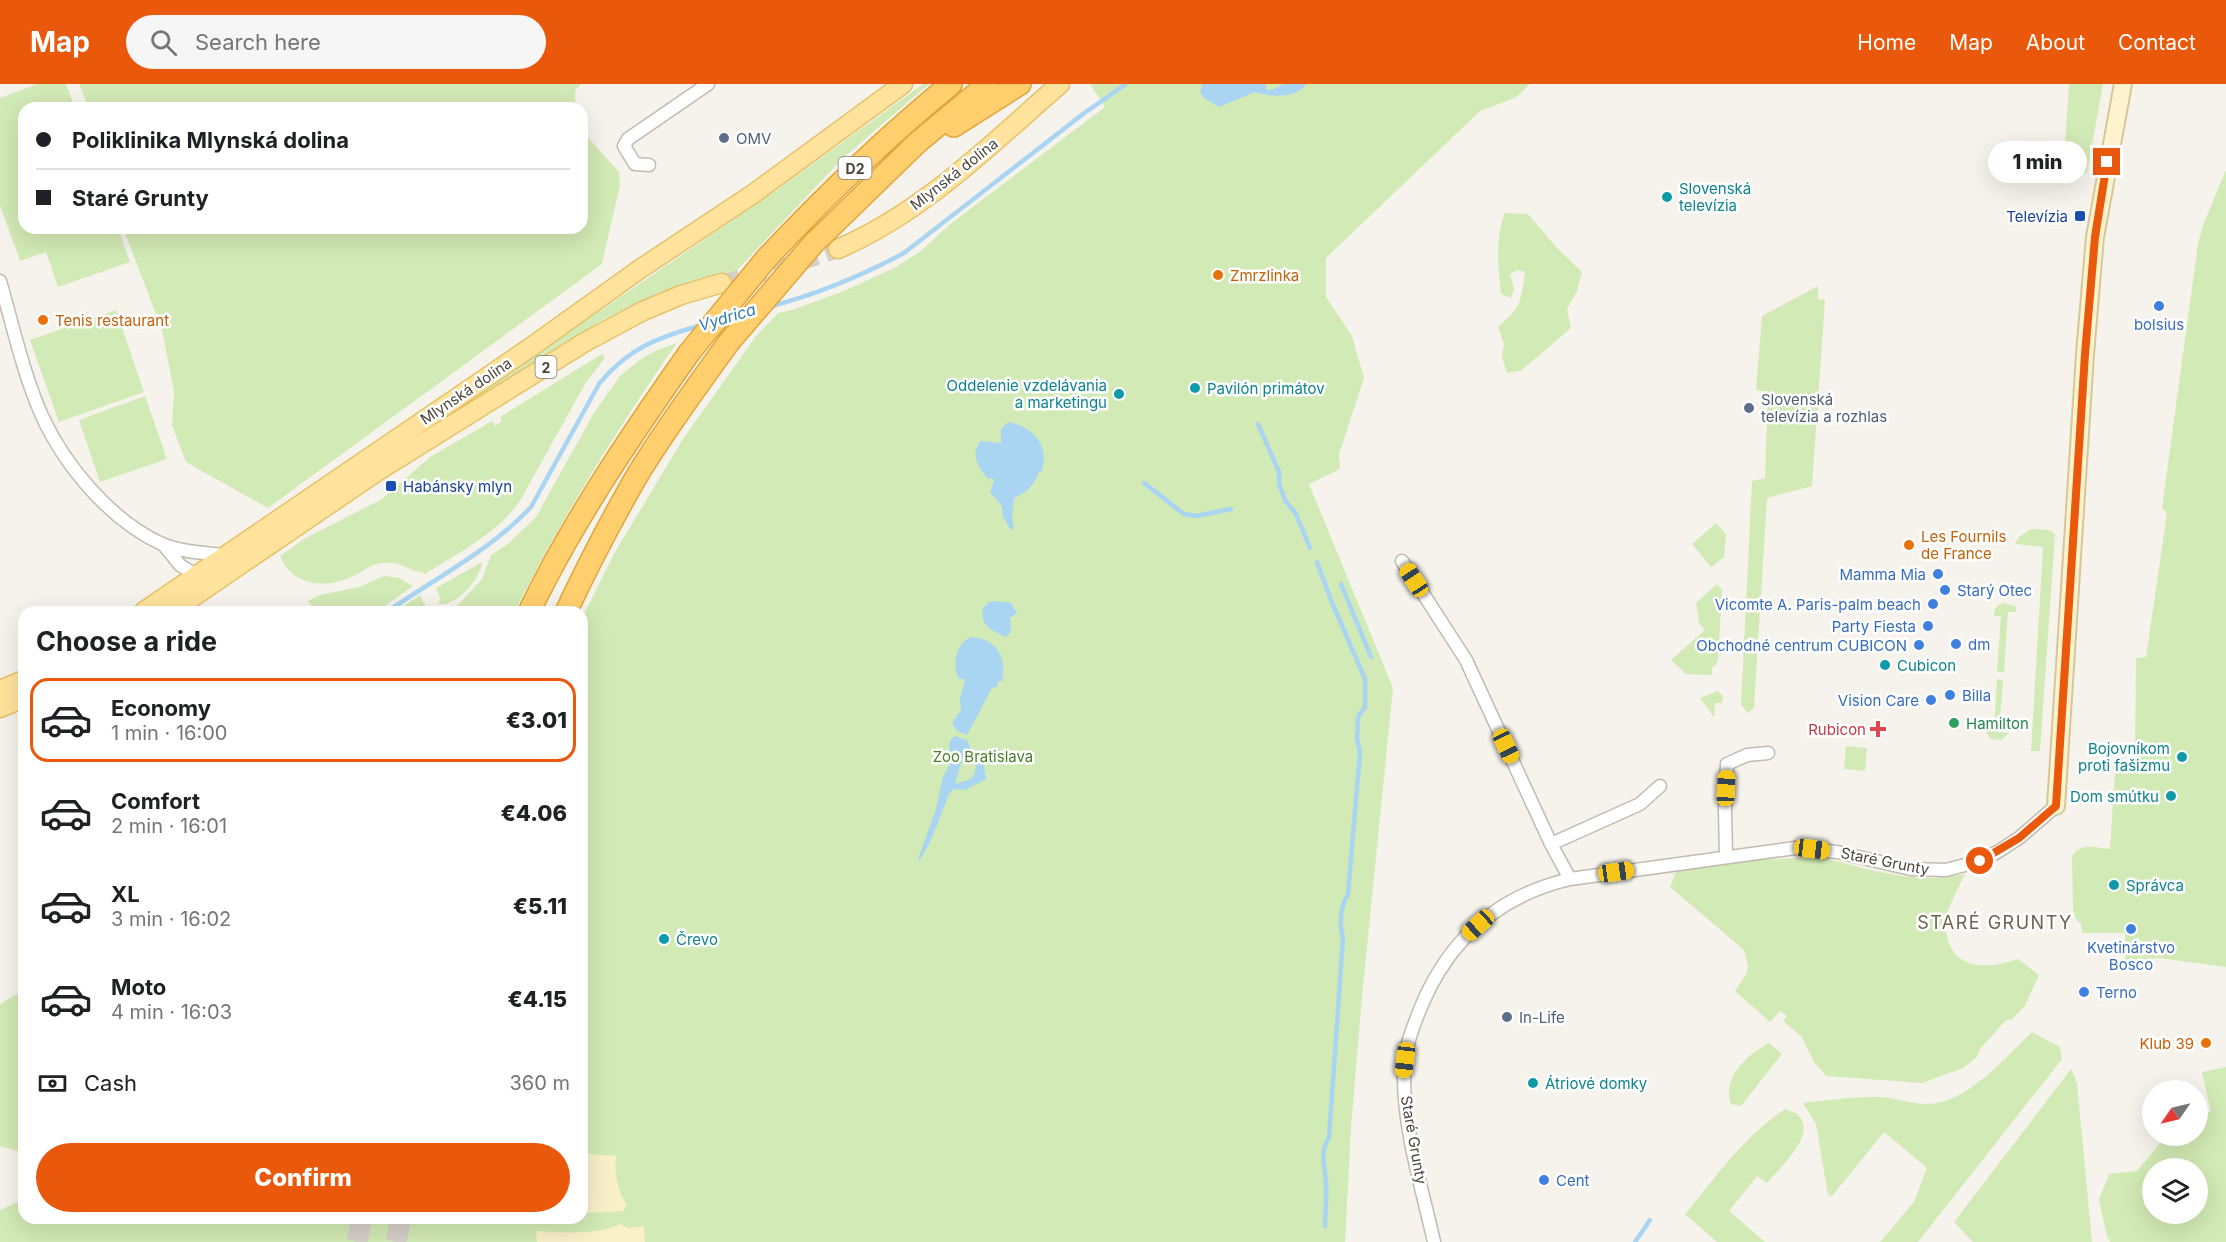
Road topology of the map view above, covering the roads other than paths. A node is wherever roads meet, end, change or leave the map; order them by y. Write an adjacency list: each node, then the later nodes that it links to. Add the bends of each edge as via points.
1 (708, 84): 8 (street, via 628,139 624,146 635,164)
2 (903, 84): 14 (main road, Mlynská dolina / 2, via 753,194)
3 (951, 84): 21 (highway, D2, bridge, via 841,180 766,259 689,353 604,479)
4 (988, 84): 9 (highway, D2)
5 (1020, 84): 9 (highway)
6 (1060, 84): 10 (main road, Mlynská dolina, via 927,197 866,237)
7 (2122, 84): 29 (street, Staré Grunty, via 2095,237)
8 (649, 165)
9 (893, 165): 22 (highway, D2, bridge, via 813,244 729,342 639,474)
10 (838, 249)
11 (0, 281): 13 (street, via 35,397 52,436 103,504)
12 (722, 283): 15 (main road, Mlynská dolina / 2, via 643,310 605,330 378,471)
13 (163, 544): 14 (street); 17 (street, via 180,565)
14 (225, 555): 15 (main road); 17 (main road, Mlynská dolina / 2)
15 (248, 558): 18 (main road, Mlynská dolina / 2)
16 (1402, 561): 30 (street, via 1466,660)
17 (197, 576): 18 (main road); 19 (main road, Mlynská dolina / 2)
18 (215, 582): 20 (main road, Mlynská dolina / 2)
19 (152, 606)
20 (180, 606)
21 (532, 606)
22 (569, 606)
23 (18, 682): 24 (main road)
24 (0, 690)
25 (18, 700): 26 (main road)
26 (0, 708)
27 (1768, 753): 31 (street, via 1747,755 1727,764)
28 (1660, 786): 30 (street, via 1640,804)
29 (2056, 806): 31 (street, Staré Grunty, via 1999,851 1980,861 1946,870 1911,869 1812,849)
30 (1551, 844): 32 (street)
31 (1725, 856): 32 (street, Staré Grunty)
32 (1570, 879): 33 (street, Staré Grunty, via 1520,896 1468,933 1439,969 1415,1020 1405,1060 1405,1101)
33 (1434, 1242)

